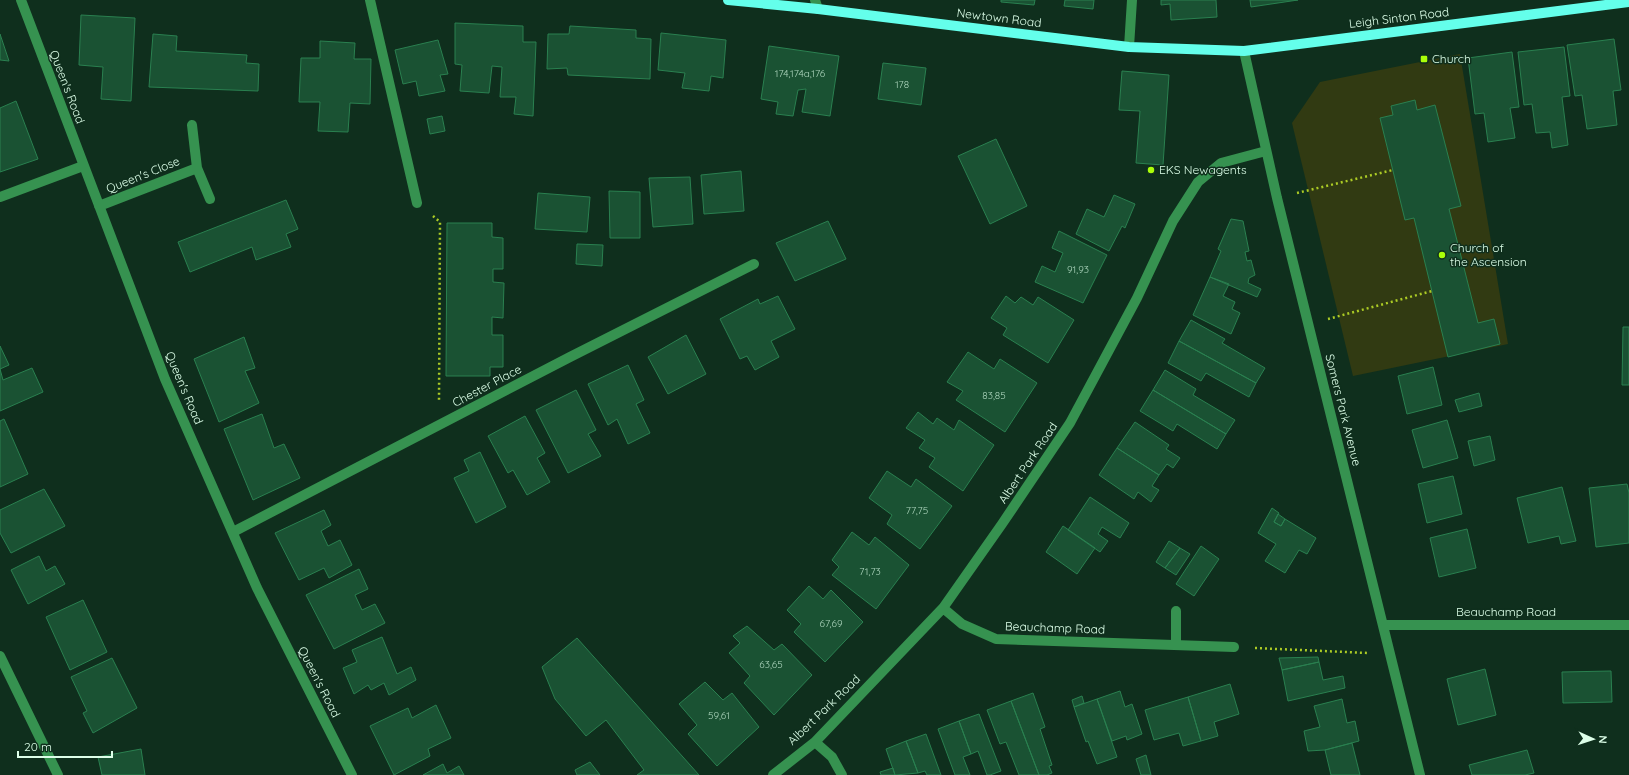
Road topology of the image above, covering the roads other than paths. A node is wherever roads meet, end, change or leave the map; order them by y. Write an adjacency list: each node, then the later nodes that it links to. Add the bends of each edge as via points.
1 (21, 0): 11 (street, Queen's Road)
2 (370, 0): 15 (street)
3 (728, 0): 6 (main road, Newtown Road)
4 (1132, 0): 7 (street)
5 (1629, 2): 8 (main road, Leigh Sinton Road)
6 (816, 4): 7 (main road, Newtown Road)
7 (1129, 47): 8 (main road, Newtown Road)
8 (1244, 51): 10 (street, Somers Park Avenue)
9 (192, 125): 12 (street, Queen's Close)
10 (1266, 151): 19 (street, Albert Park Road, via 1221,163 1198,182 1172,221 1137,298 1070,423); 22 (street, Somers Park Avenue)
11 (83, 166): 13 (street); 16 (street, Queen's Road)
12 (197, 168): 14 (street, Queen's Close); 16 (street, Queen's Close)
13 (0, 197)
14 (210, 199)
15 (417, 203)
16 (99, 206): 18 (street, Queen's Road, via 165,379)
17 (754, 264): 18 (street, Chester Place)
18 (233, 532): 28 (street, Queen's Road, via 257,588)
19 (943, 608): 23 (street, Beauchamp Road, via 962,624 996,639); 26 (street, Albert Park Road)
20 (1176, 611): 23 (street)
21 (1629, 624): 22 (street, Beauchamp Road)
22 (1383, 625): 31 (street, Somers Park Avenue)
23 (1176, 645): 24 (street, Beauchamp Road)
24 (1234, 647)
25 (0, 656): 27 (street)
26 (815, 742): 29 (street, Albert Park Road); 30 (street, via 832,757)
27 (58, 775)
28 (352, 775)
29 (773, 775)
30 (842, 775)
31 (1420, 775)

